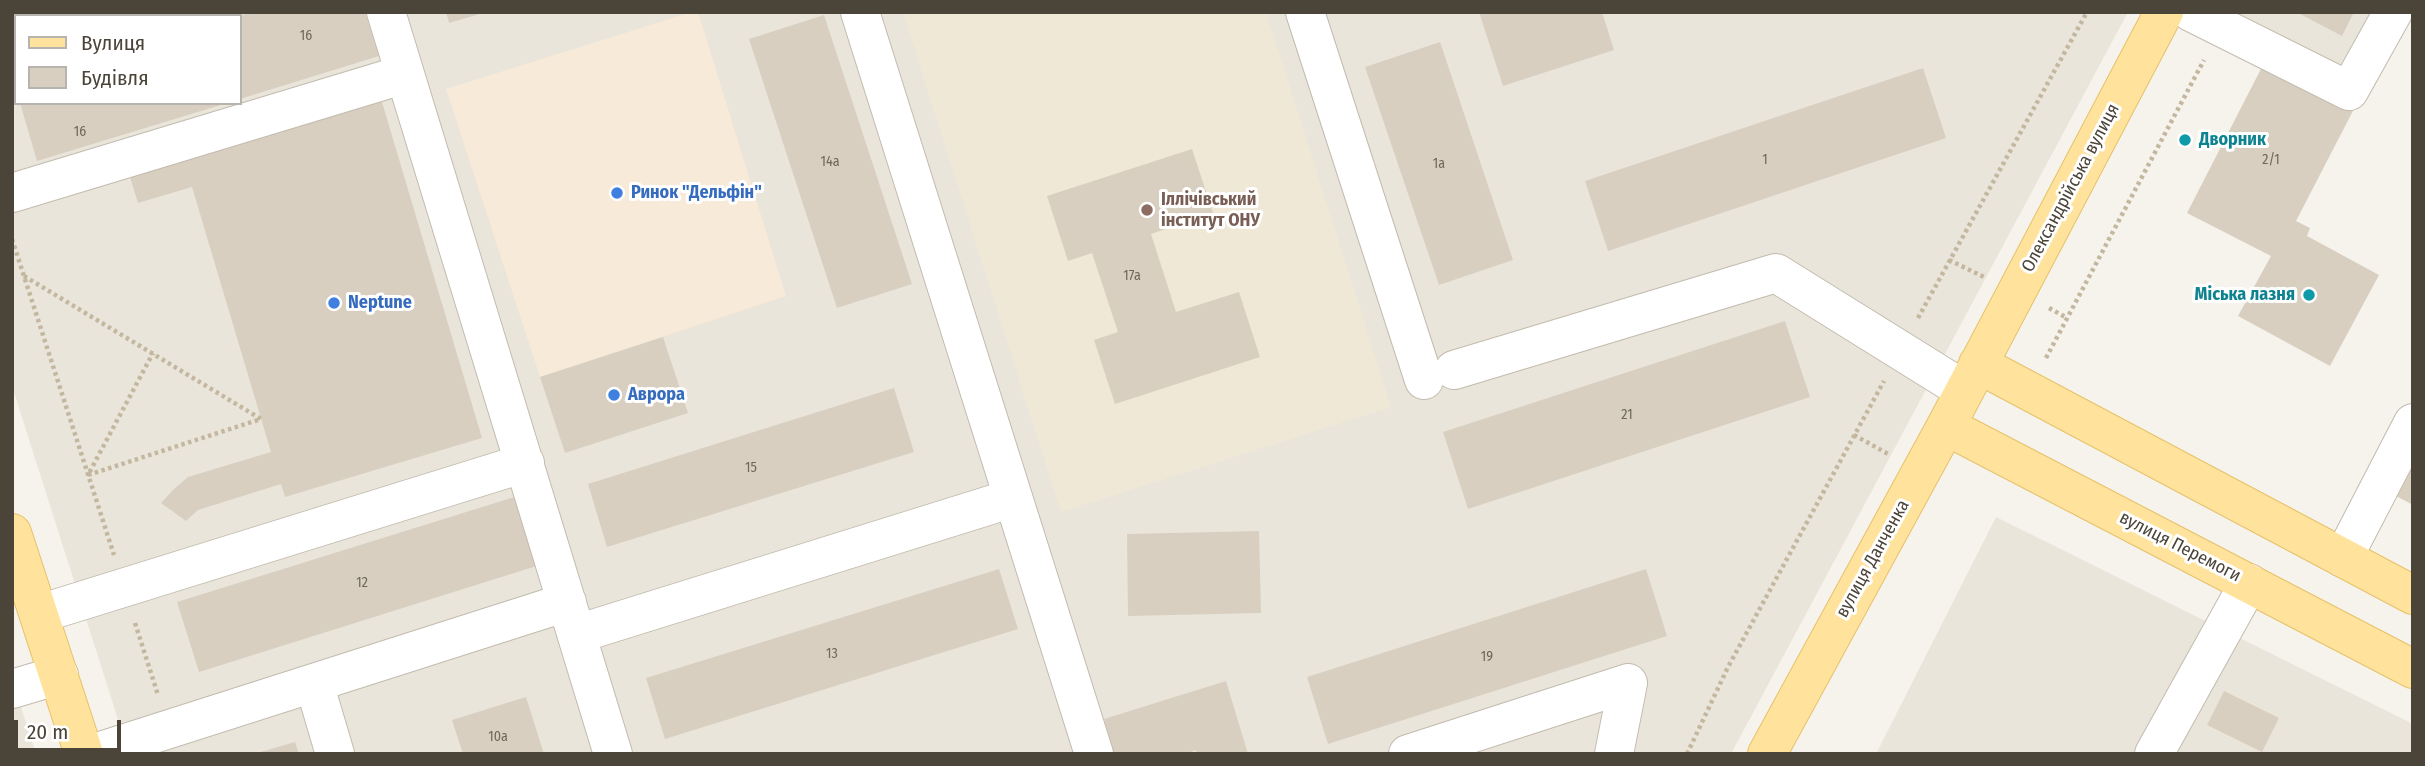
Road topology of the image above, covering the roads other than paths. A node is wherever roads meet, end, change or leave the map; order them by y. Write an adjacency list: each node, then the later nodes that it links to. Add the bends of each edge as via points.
1 (386, 12): 7 (street)
2 (860, 12): 13 (street)
3 (1305, 12): 9 (street, via 1439,375 1776,273)
4 (2164, 12): 9 (main road, Олександрійська вулиця)
5 (2393, 12): 6 (street, via 2349,91)
6 (2206, 20)
7 (405, 74): 8 (street); 12 (street)
8 (12, 193)
9 (1971, 377): 11 (main road, вулиця Данченка); 15 (main road, via 2030,390)
10 (2413, 423): 15 (street)
11 (1946, 426): 16 (main road, вулиця Перемоги); 31 (main road, вулиця Данченка)
12 (524, 463): 18 (street); 19 (street)
13 (1013, 499): 19 (street); 28 (street)
14 (12, 533): 18 (main road)
15 (2343, 558): 17 (main road)
16 (2249, 583): 20 (main road, вулиця Перемоги); 32 (street)
17 (2413, 595)
18 (38, 614): 21 (main road)
19 (572, 618): 22 (street); 27 (street)
20 (2413, 669)
21 (59, 675): 23 (street); 24 (main road)
22 (313, 683): 25 (street); 26 (street)
23 (12, 689)
24 (84, 754)
25 (91, 754)
26 (335, 754)
27 (613, 754)
28 (1094, 754)
29 (1408, 754): 30 (street, via 1628,683)
30 (1614, 754)
31 (1767, 754)
32 (2154, 754)

